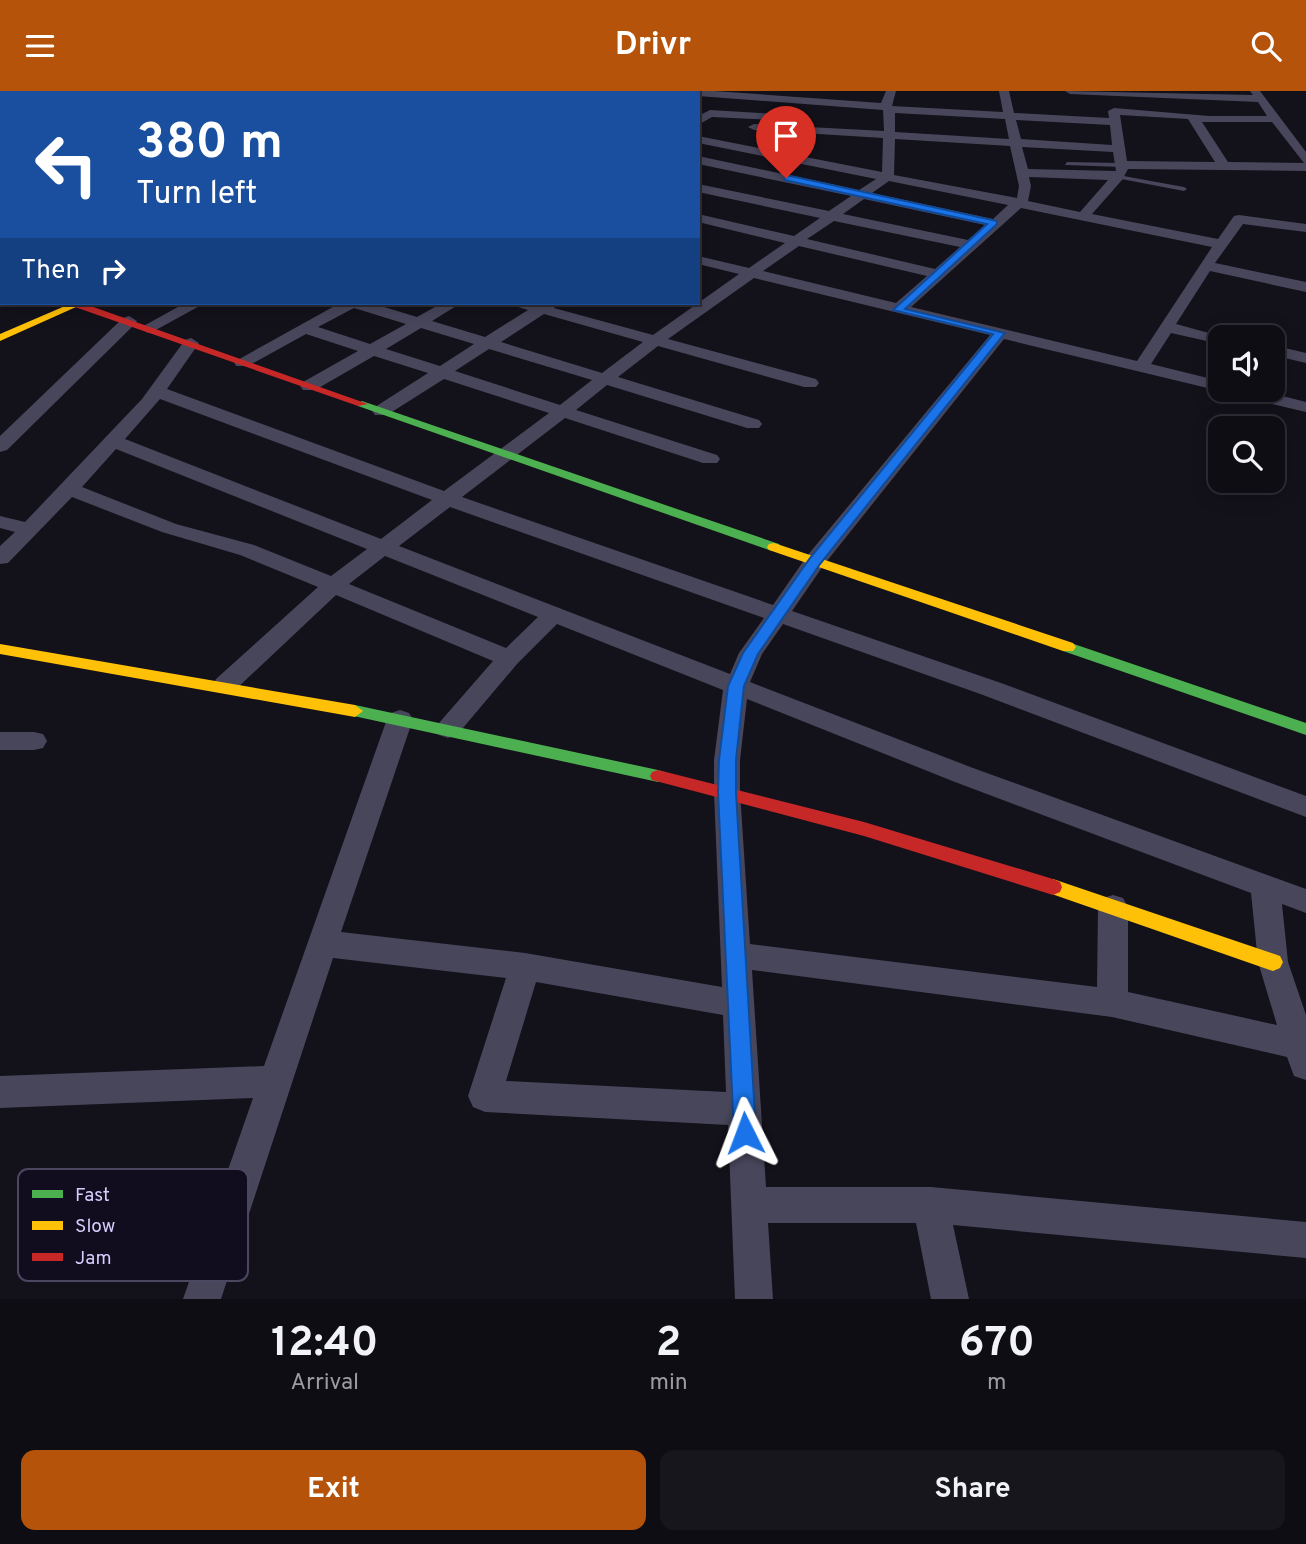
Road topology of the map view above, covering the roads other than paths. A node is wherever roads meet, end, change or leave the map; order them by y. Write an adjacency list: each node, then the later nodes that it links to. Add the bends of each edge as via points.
1 (1070, 91): 2 (street)
2 (1082, 91): 6 (street)
3 (700, 93): 4 (street)
4 (772, 95): 9 (street); 10 (street)
5 (1257, 95): 6 (street); 12 (street)
6 (1193, 96): 11 (street)
7 (929, 99): 8 (street)
8 (1007, 103): 9 (street); 14 (street); 17 (street)
9 (889, 105): 10 (street); 15 (street); 17 (street); 30 (street)
10 (762, 116): 13 (street, via 710,113); 15 (street)
11 (1199, 118): 12 (street); 14 (street, via 1114,111); 25 (street)
12 (1273, 119): 19 (street)
13 (700, 120)
14 (1116, 122): 20 (street)
15 (754, 127): 18 (street)
16 (700, 139): 18 (street)
17 (1015, 142): 20 (street); 29 (street)
18 (730, 145): 21 (street); 30 (street)
19 (1301, 146): 22 (street)
20 (1121, 149): 27 (street)
21 (700, 160)
22 (1306, 160)
23 (700, 161): 28 (street)
24 (1067, 164): 27 (lane)
25 (1224, 166): 26 (street); 27 (street)
26 (1306, 167)
27 (1120, 171): 29 (street); 32 (lane); 37 (street)
28 (761, 173): 33 (street); 34 (street)
29 (1021, 173): 35 (street, via 1025,185)
30 (888, 176): 34 (street); 35 (street)
31 (700, 188): 33 (street)
32 (1184, 189)
33 (726, 194): 36 (street); 38 (street)
34 (863, 194): 38 (street); 40 (street)
35 (1018, 203): 37 (street); 40 (street)
36 (700, 210)
37 (1082, 216): 43 (street)
38 (830, 217): 42 (street); 44 (street)
39 (700, 218): 42 (street)
40 (993, 223): 44 (street)
41 (1306, 228): 43 (street, via 1239,219)
42 (797, 241): 47 (street); 48 (street)
43 (1221, 244): 46 (street)
44 (970, 245): 48 (street)
45 (700, 261): 47 (street)
46 (1206, 266): 49 (street); 62 (street)
47 (752, 274): 58 (street); 59 (street)
48 (937, 274): 59 (street)
49 (1306, 287)
50 (76, 305): 67 (street)
51 (81, 305): 60 (street)
52 (193, 305): 63 (street)
53 (349, 305): 64 (street)
54 (360, 305): 61 (street)
55 (450, 305): 61 (street)
56 (694, 305): 58 (street)
57 (546, 306): 68 (street); 69 (street)
58 (703, 307): 68 (street)
59 (898, 310): 65 (street)
60 (129, 321): 63 (street); 88 (street)
61 (420, 322): 69 (street); 71 (street)
62 (1166, 327): 66 (street); 75 (street)
63 (148, 328): 70 (street)
64 (305, 328): 71 (street); 74 (street)
65 (1000, 333): 75 (street); 97 (street)
66 (1208, 336)
67 (0, 338)
68 (656, 340): 77 (street); 78 (street)
69 (488, 342): 76 (street); 77 (street)
70 (191, 343): 74 (street); 81 (street)
71 (370, 351): 76 (street); 80 (street)
72 (1285, 354): 73 (street)
73 (1306, 358)
74 (242, 362): 80 (street)
75 (1141, 367): 79 (street)
76 (440, 373): 84 (street); 85 (street)
77 (606, 379): 85 (street); 86 (street)
78 (810, 383)
79 (1208, 383)
80 (309, 386): 84 (street)
81 (156, 391): 87 (street); 92 (street)
82 (1285, 402): 83 (street)
83 (1306, 407)
84 (381, 411): 89 (street)
85 (564, 411): 89 (street); 90 (street)
86 (753, 424)
87 (112, 441): 91 (street); 95 (street)
88 (0, 446)
89 (506, 455): 92 (street); 97 (street)
90 (710, 459)
91 (69, 489): 94 (street); 98 (street, via 169,527 247,550)
92 (447, 499): 95 (street); 99 (street)
93 (0, 522): 94 (street)
94 (30, 529): 96 (street)
95 (381, 548): 98 (street); 100 (street)
96 (0, 558)
97 (815, 561): 99 (street); 107 (street)
98 (331, 587): 102 (street); 103 (street)
99 (776, 614): 104 (street); 111 (street)
100 (553, 615): 102 (street); 104 (street)
101 (0, 649): 103 (street)
102 (509, 658): 106 (street)
103 (225, 685): 105 (street)
104 (736, 686): 110 (street); 112 (street)
105 (400, 719): 106 (street); 115 (street)
106 (448, 729): 110 (street)
107 (1306, 729)
108 (0, 741): 109 (street)
109 (34, 741)
110 (727, 792): 114 (street, via 979,863); 116 (street)
111 (1306, 807)
112 (1265, 885): 113 (street); 117 (street)
113 (1306, 901)
114 (1113, 907): 117 (street); 119 (street)
115 (322, 944): 118 (street, via 384,947); 122 (street)
116 (735, 955): 119 (street); 120 (street)
117 (1273, 962): 121 (street)
118 (525, 966): 120 (street); 124 (street, via 485,1096)
119 (1112, 1003): 121 (street)
120 (738, 1004): 124 (street)
121 (1304, 1052)
122 (275, 1081): 123 (street); 125 (street)
123 (0, 1092)
124 (744, 1109): 126 (street)
125 (246, 1169)
126 (749, 1205): 127 (street); 131 (street)
127 (931, 1205): 128 (street); 132 (street)
128 (1306, 1240)
129 (208, 1281): 130 (street)
130 (202, 1299)
131 (754, 1299)
132 (950, 1299)

